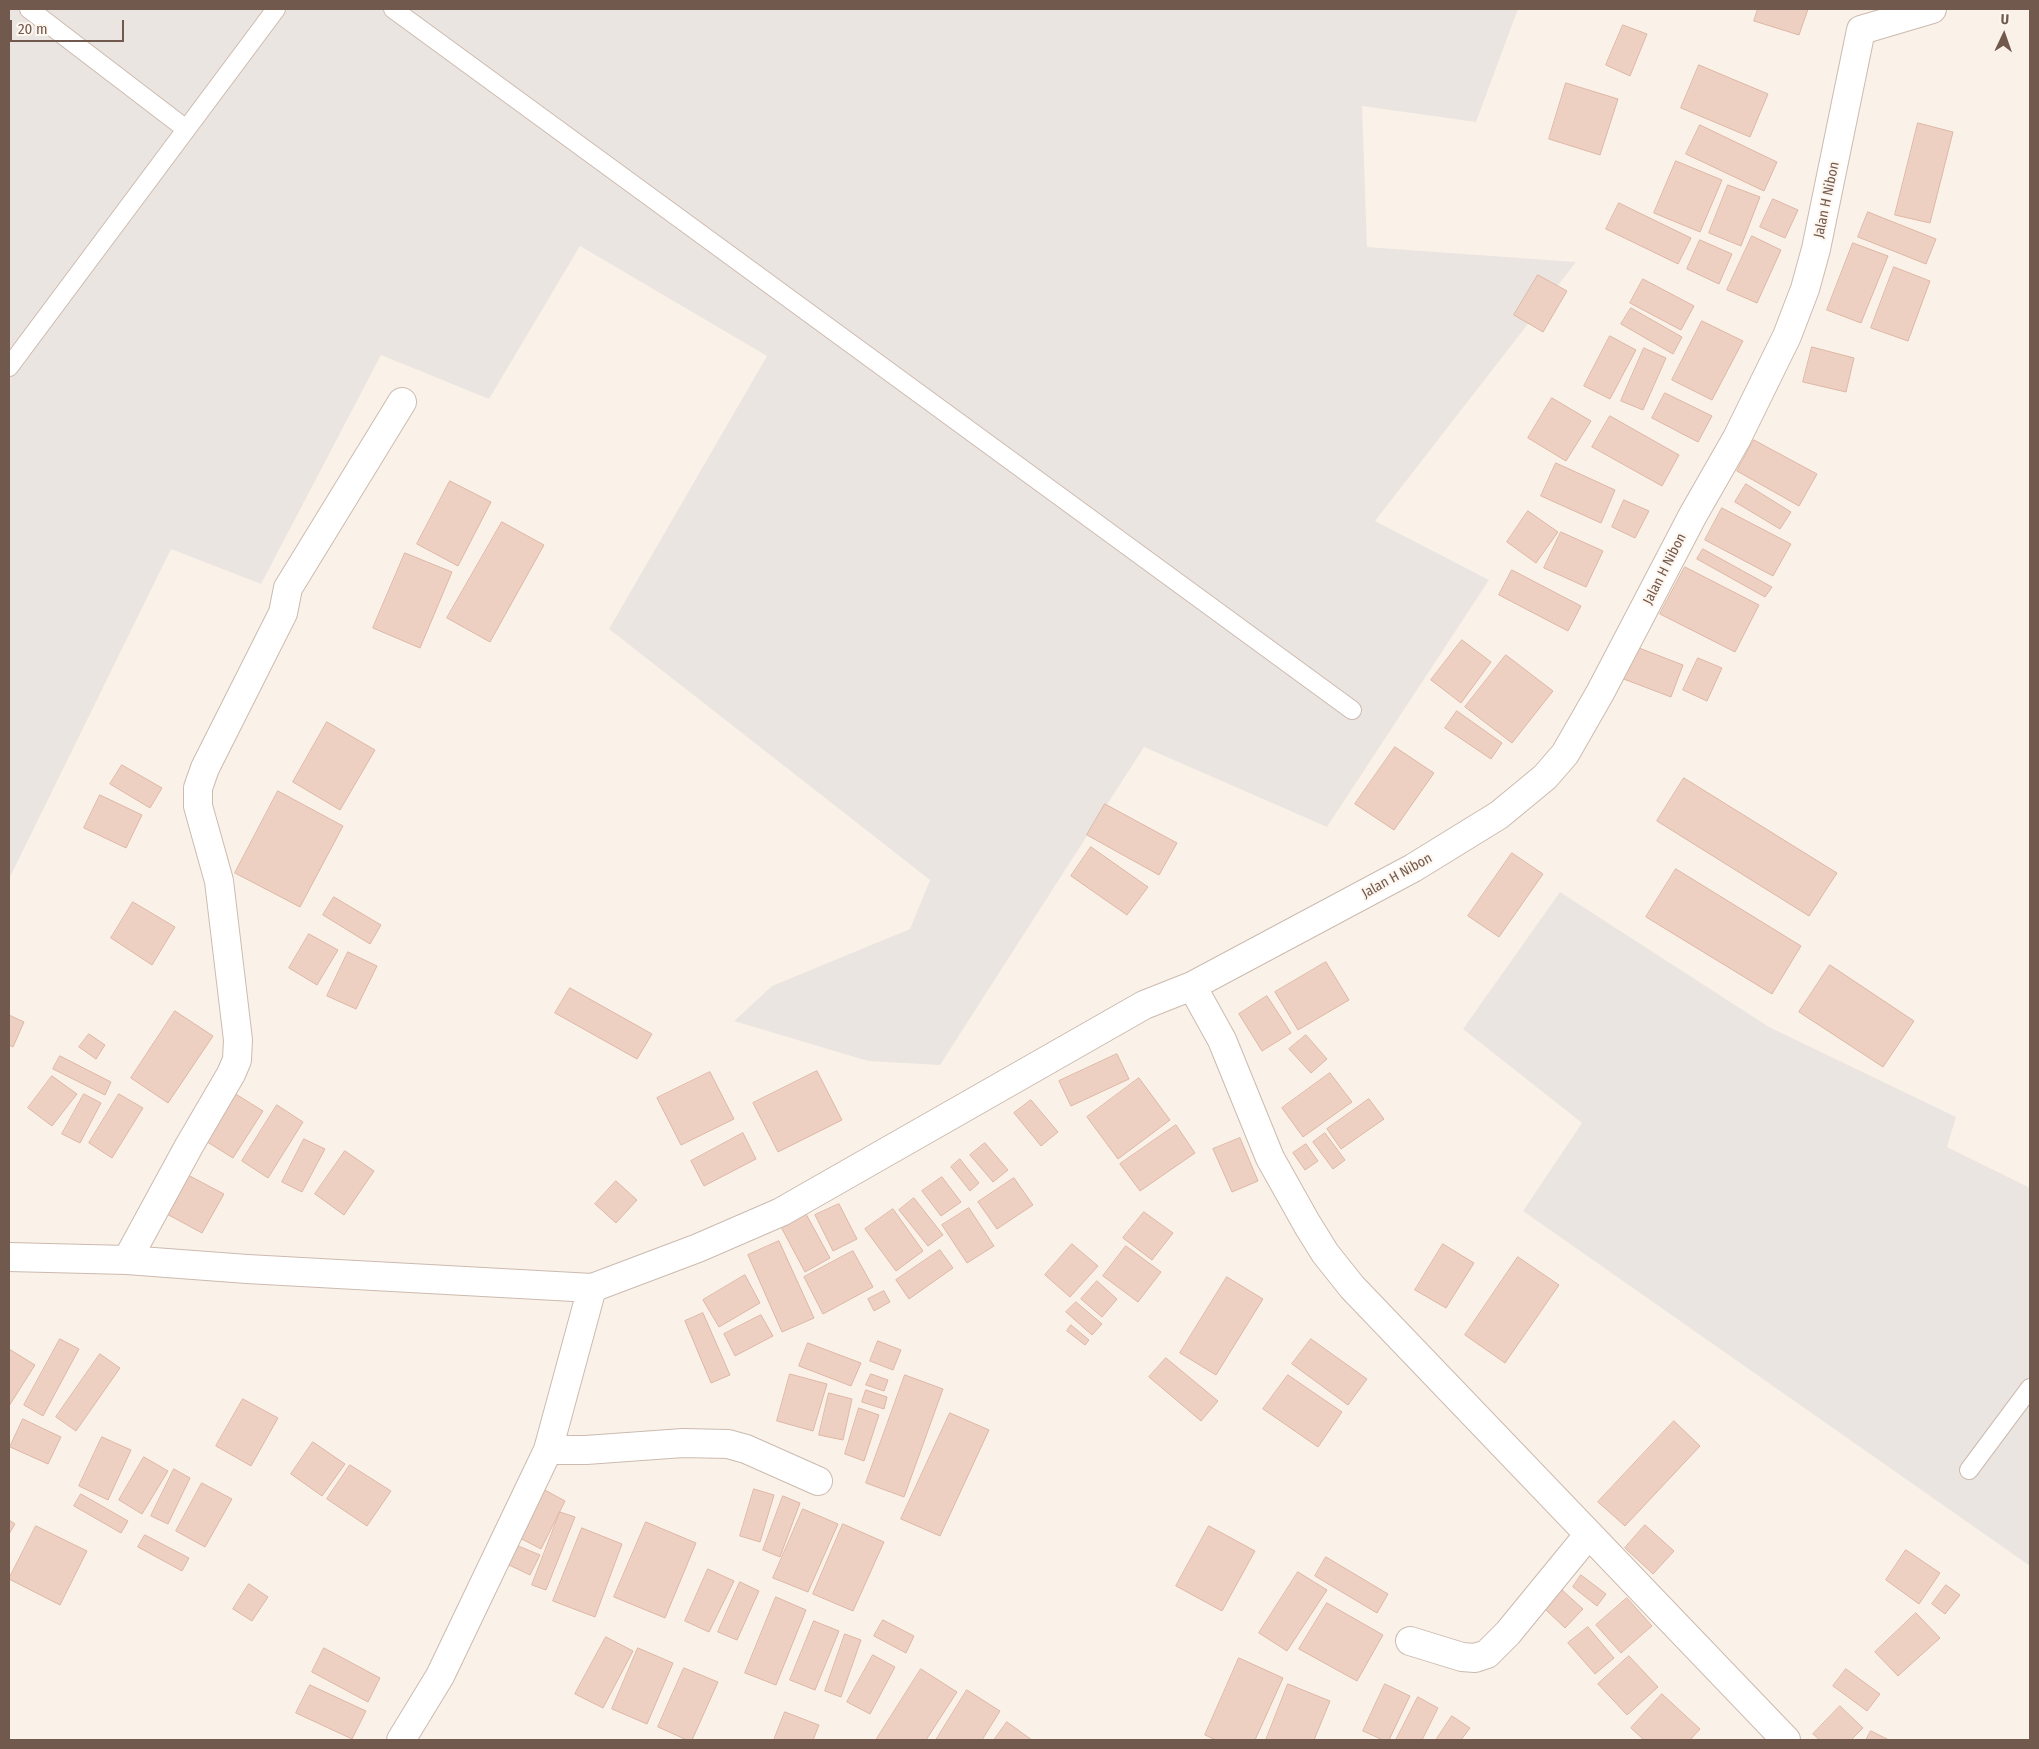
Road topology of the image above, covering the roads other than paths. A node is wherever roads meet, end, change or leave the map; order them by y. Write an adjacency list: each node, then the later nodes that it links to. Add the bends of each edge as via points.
1 (29, 9): 6 (lane)
2 (276, 9): 6 (lane)
3 (392, 9): 9 (lane)
4 (1932, 9): 5 (street, Jalan H Nibon)
5 (1862, 19): 10 (street, Jalan H Nibon, via 1816,249 1787,336 1737,438 1565,754 1545,777 1499,815 1404,873)
6 (186, 129): 7 (lane)
7 (9, 368)
8 (402, 402): 12 (street, via 288,588 283,613 198,788 198,806 219,881 238,1040 237,1060)
9 (1352, 710)
10 (1192, 986): 13 (street, Jalan H Nibon, via 1144,1005 781,1212); 18 (street, via 1222,1040 1270,1158 1325,1254 1352,1287)
11 (9, 1257): 12 (street)
12 (127, 1260): 13 (street)
13 (592, 1288): 15 (street)
14 (2030, 1388): 16 (lane)
15 (548, 1450): 17 (street, via 728,1444); 20 (street, via 440,1676)
16 (1969, 1470)
17 (818, 1482)
18 (1589, 1534): 19 (street, via 1487,1654 1475,1658 1462,1657); 21 (street)
19 (1410, 1641)
20 (401, 1740)
21 (1786, 1740)

